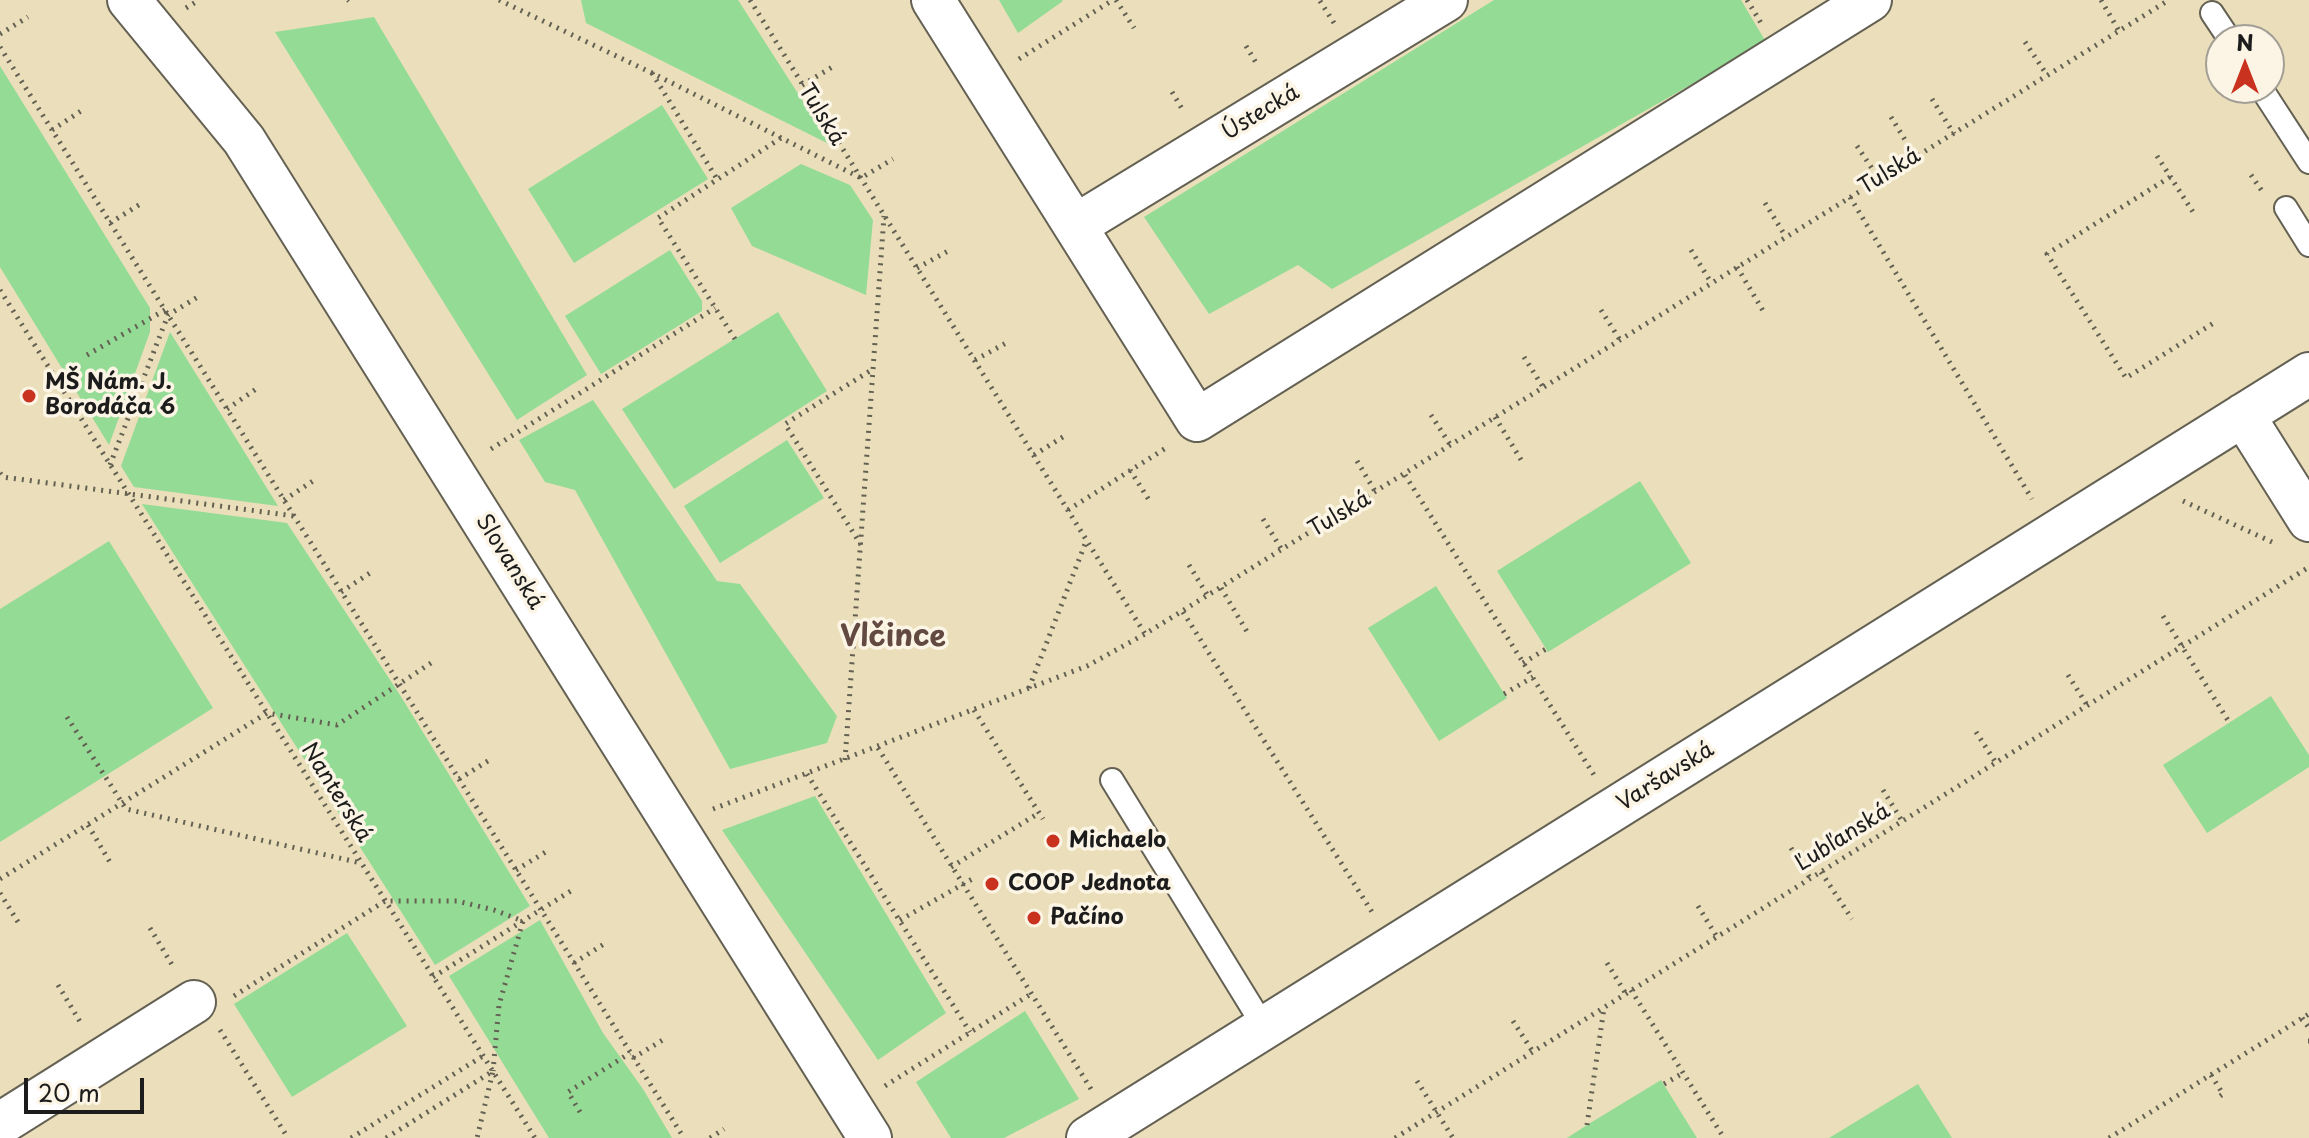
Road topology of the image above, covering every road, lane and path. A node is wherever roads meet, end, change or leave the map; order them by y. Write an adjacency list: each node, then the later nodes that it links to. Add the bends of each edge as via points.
1 (129, 0): 200 (street, Slovanská, via 244,140)
2 (499, 0): 20 (path)
3 (750, 0): 23 (path, Tulská)
4 (933, 0): 22 (street)
5 (1114, 0): 14 (path); 22 (path)
6 (1446, 0): 47 (street, Ústecká)
7 (1870, 0): 10 (street)
8 (2101, 0): 15 (path)
9 (2169, 0): 15 (path, Tulská)
10 (1824, 12): 47 (street, via 1197,420)
11 (2212, 13): 13 (lane)
12 (28, 17): 16 (path)
13 (2219, 24)
14 (1134, 28)
15 (2119, 31): 21 (path, Tulská)
16 (0, 34)
17 (2025, 42): 21 (path)
18 (0, 47): 28 (path)
19 (834, 66): 23 (path)
20 (652, 73): 30 (path); 38 (path)
21 (2047, 75): 29 (path, Tulská)
22 (984, 81): 47 (street)
23 (802, 85): 37 (path, Tulská)
24 (1932, 99): 29 (path)
25 (2271, 104): 35 (lane)
26 (84, 109): 28 (path)
27 (1891, 117): 32 (path)
28 (52, 130): 46 (path)
29 (1954, 134): 32 (path, Tulská)
30 (782, 137): 37 (path); 38 (path)
31 (1857, 146): 39 (path)
32 (1915, 156): 39 (path, Tulská)
33 (2157, 156): 36 (path)
34 (893, 159): 37 (path)
35 (2309, 162)
36 (2170, 177): 44 (path); 61 (path, via 2047,254 2126,378)
37 (861, 178): 45 (path, Tulská)
38 (717, 179): 57 (path, via 658,218)
39 (1879, 179): 40 (path, Tulská)
40 (1850, 197): 48 (path, Tulská); 90 (path)
41 (142, 203): 46 (path)
42 (1765, 203): 48 (path)
43 (2286, 208): 49 (lane)
44 (2193, 212)
45 (884, 215): 53 (path, Tulská); 68 (path)
46 (110, 223): 59 (path)
47 (1075, 226)
48 (1786, 237): 52 (path, Tulská)
49 (2309, 245)
50 (950, 250): 53 (path)
51 (1691, 250): 54 (path)
52 (1737, 267): 54 (path, Tulská); 60 (path)
53 (917, 268): 67 (path, Tulská)
54 (1712, 284): 63 (path, Tulská)
55 (0, 290): 83 (path, Nanterská)
56 (201, 295): 59 (path)
57 (715, 308): 62 (path); 79 (path)
58 (1601, 310): 63 (path)
59 (167, 313): 65 (path); 72 (path); 83 (path)
60 (1765, 314)
61 (2217, 321)
62 (735, 339)
63 (1620, 340): 71 (path, Tulská)
64 (1008, 342): 67 (path)
65 (87, 355)
66 (1524, 357): 71 (path)
67 (975, 360): 80 (path, Tulská)
68 (874, 369): 98 (path); 98 (path, via 785,424)
69 (2309, 374): 74 (street, Varšavská)
70 (259, 387): 72 (path)
71 (1543, 387): 75 (path, Tulská)
72 (227, 409): 91 (path)
73 (1431, 415): 78 (path)
74 (2243, 415): 96 (street); 172 (street, Varšavská)
75 (1495, 417): 78 (path, Tulská); 82 (path)
76 (1066, 435): 80 (path)
77 (1178, 440): 84 (path)
78 (1451, 446): 86 (path, Tulská)
79 (491, 449)
80 (1034, 455): 93 (path, Tulská)
81 (1357, 461): 88 (path)
82 (1523, 463)
83 (110, 465): 89 (path, Nanterská)
84 (1130, 470): 92 (path); 93 (path)
85 (0, 473): 89 (path)
86 (1405, 475): 88 (path, Tulská); 113 (path)
87 (316, 479): 91 (path)
88 (1376, 493): 99 (path, Tulská)
89 (129, 494): 94 (path); 121 (path, Nanterská)
90 (2032, 499)
91 (284, 500): 94 (path)
92 (1149, 500)
93 (1068, 510): 97 (path, Tulská)
94 (294, 516): 104 (path)
95 (1263, 519): 99 (path)
96 (2309, 520)
97 (1087, 539): 108 (path, Tulská); 117 (path)
98 (861, 545): 127 (path)
99 (1282, 550): 103 (path, Tulská)
100 (1189, 565): 105 (path)
101 (2309, 567): 110 (path, Ľubľanská)
102 (373, 571): 104 (path)
103 (1221, 588): 105 (path, Tulská); 109 (path)
104 (341, 592): 116 (path)
105 (1208, 596): 106 (path, Tulská)
106 (1183, 612): 108 (path, Tulská); 154 (path)
107 (2163, 616): 110 (path)
108 (1145, 634): 117 (path, via 1087,666)
109 (1249, 635)
110 (2181, 646): 119 (path, Ľubľanská); 123 (path)
111 (1546, 649): 113 (path)
112 (431, 663): 116 (path)
113 (1523, 663): 115 (path)
114 (2068, 675): 119 (path)
115 (1533, 677): 118 (path); 132 (path)
116 (399, 685): 121 (path, via 337,725); 130 (path)
117 (1028, 689): 120 (path)
118 (1504, 694)
119 (2087, 705): 128 (path, Ľubľanská)
120 (974, 710): 125 (path); 142 (path, via 1041,816)
121 (267, 713): 134 (path); 140 (path, Nanterská)
122 (67, 717): 134 (path)
123 (2229, 722)
124 (1976, 732): 128 (path)
125 (878, 748): 127 (path); 142 (path)
126 (491, 759): 130 (path)
127 (845, 761): 129 (path)
128 (1996, 763): 136 (path, Ľubľanská)
129 (807, 774): 135 (path); 156 (path)
130 (459, 779): 143 (path)
131 (1112, 780): 172 (lane)
132 (1598, 781)
133 (1883, 790): 136 (path)
134 (122, 803): 137 (path); 140 (path, via 126,809)
135 (706, 812)
136 (1902, 821): 144 (path, Ľubľanská)
137 (88, 825): 141 (path); 147 (path)
138 (1791, 848): 146 (path)
139 (549, 850): 143 (path)
140 (361, 863): 151 (path, Nanterská)
141 (111, 864)
142 (951, 868): 148 (path)
143 (516, 870): 153 (path)
144 (1821, 872): 146 (path, Ľubľanská); 155 (path)
145 (974, 878): 148 (path)
146 (1810, 878): 160 (path, Ľubľanská)
147 (0, 879)
148 (962, 885): 156 (path); 166 (path)
149 (574, 889): 153 (path)
150 (0, 893): 158 (path)
151 (385, 901): 157 (path, via 457,901); 164 (path, Nanterská); 167 (path)
152 (1698, 906): 160 (path)
153 (541, 910): 157 (path); 162 (path)
154 (1373, 915)
155 (1852, 919)
156 (900, 920): 174 (path)
157 (523, 921): 164 (path); 179 (path, via 499,1005)
158 (18, 922)
159 (150, 928): 167 (path)
160 (1717, 937): 165 (path, Ľubľanská)
161 (607, 942): 162 (path)
162 (574, 963): 178 (path)
163 (1607, 963): 165 (path)
164 (433, 977): 177 (path, Nanterská)
165 (1628, 992): 168 (path, Ľubľanská); 180 (path)
166 (1031, 994): 174 (path); 191 (path)
167 (201, 1006): 188 (street); 193 (path)
168 (1604, 1007): 176 (path, Ľubľanská); 189 (path)
169 (2309, 1014): 170 (path)
170 (2302, 1018): 173 (path); 181 (path)
171 (1513, 1021): 176 (path)
172 (1264, 1027): 191 (street, Varšavská)
173 (2309, 1028)
174 (970, 1032): 184 (path)
175 (666, 1038): 178 (path)
176 (1533, 1052): 187 (path, Ľubľanská)
177 (483, 1056): 179 (path, Nanterská); 194 (path)
178 (632, 1056): 186 (path, via 568,1092); 198 (path)
179 (493, 1071): 195 (path); 196 (path); 197 (path, Nanterská)
180 (1683, 1073): 183 (path); 203 (path)
181 (2211, 1074): 185 (path, via 2223,1094); 192 (path)
182 (1417, 1081): 187 (path)
183 (1664, 1084)
184 (877, 1091)
185 (2216, 1099)
186 (580, 1112)
187 (1436, 1112): 201 (path, Ľubľanská); 202 (path)
188 (0, 1124)
189 (1587, 1125)
190 (724, 1129): 199 (path)
191 (1100, 1131)
192 (2121, 1135): 204 (path)
193 (288, 1138)
194 (351, 1138)
195 (386, 1138)
196 (477, 1138)
197 (535, 1138)
198 (684, 1138)
199 (710, 1138)
200 (870, 1138)
201 (1395, 1138)
202 (1453, 1138)
203 (1724, 1138)
204 (2109, 1138)

